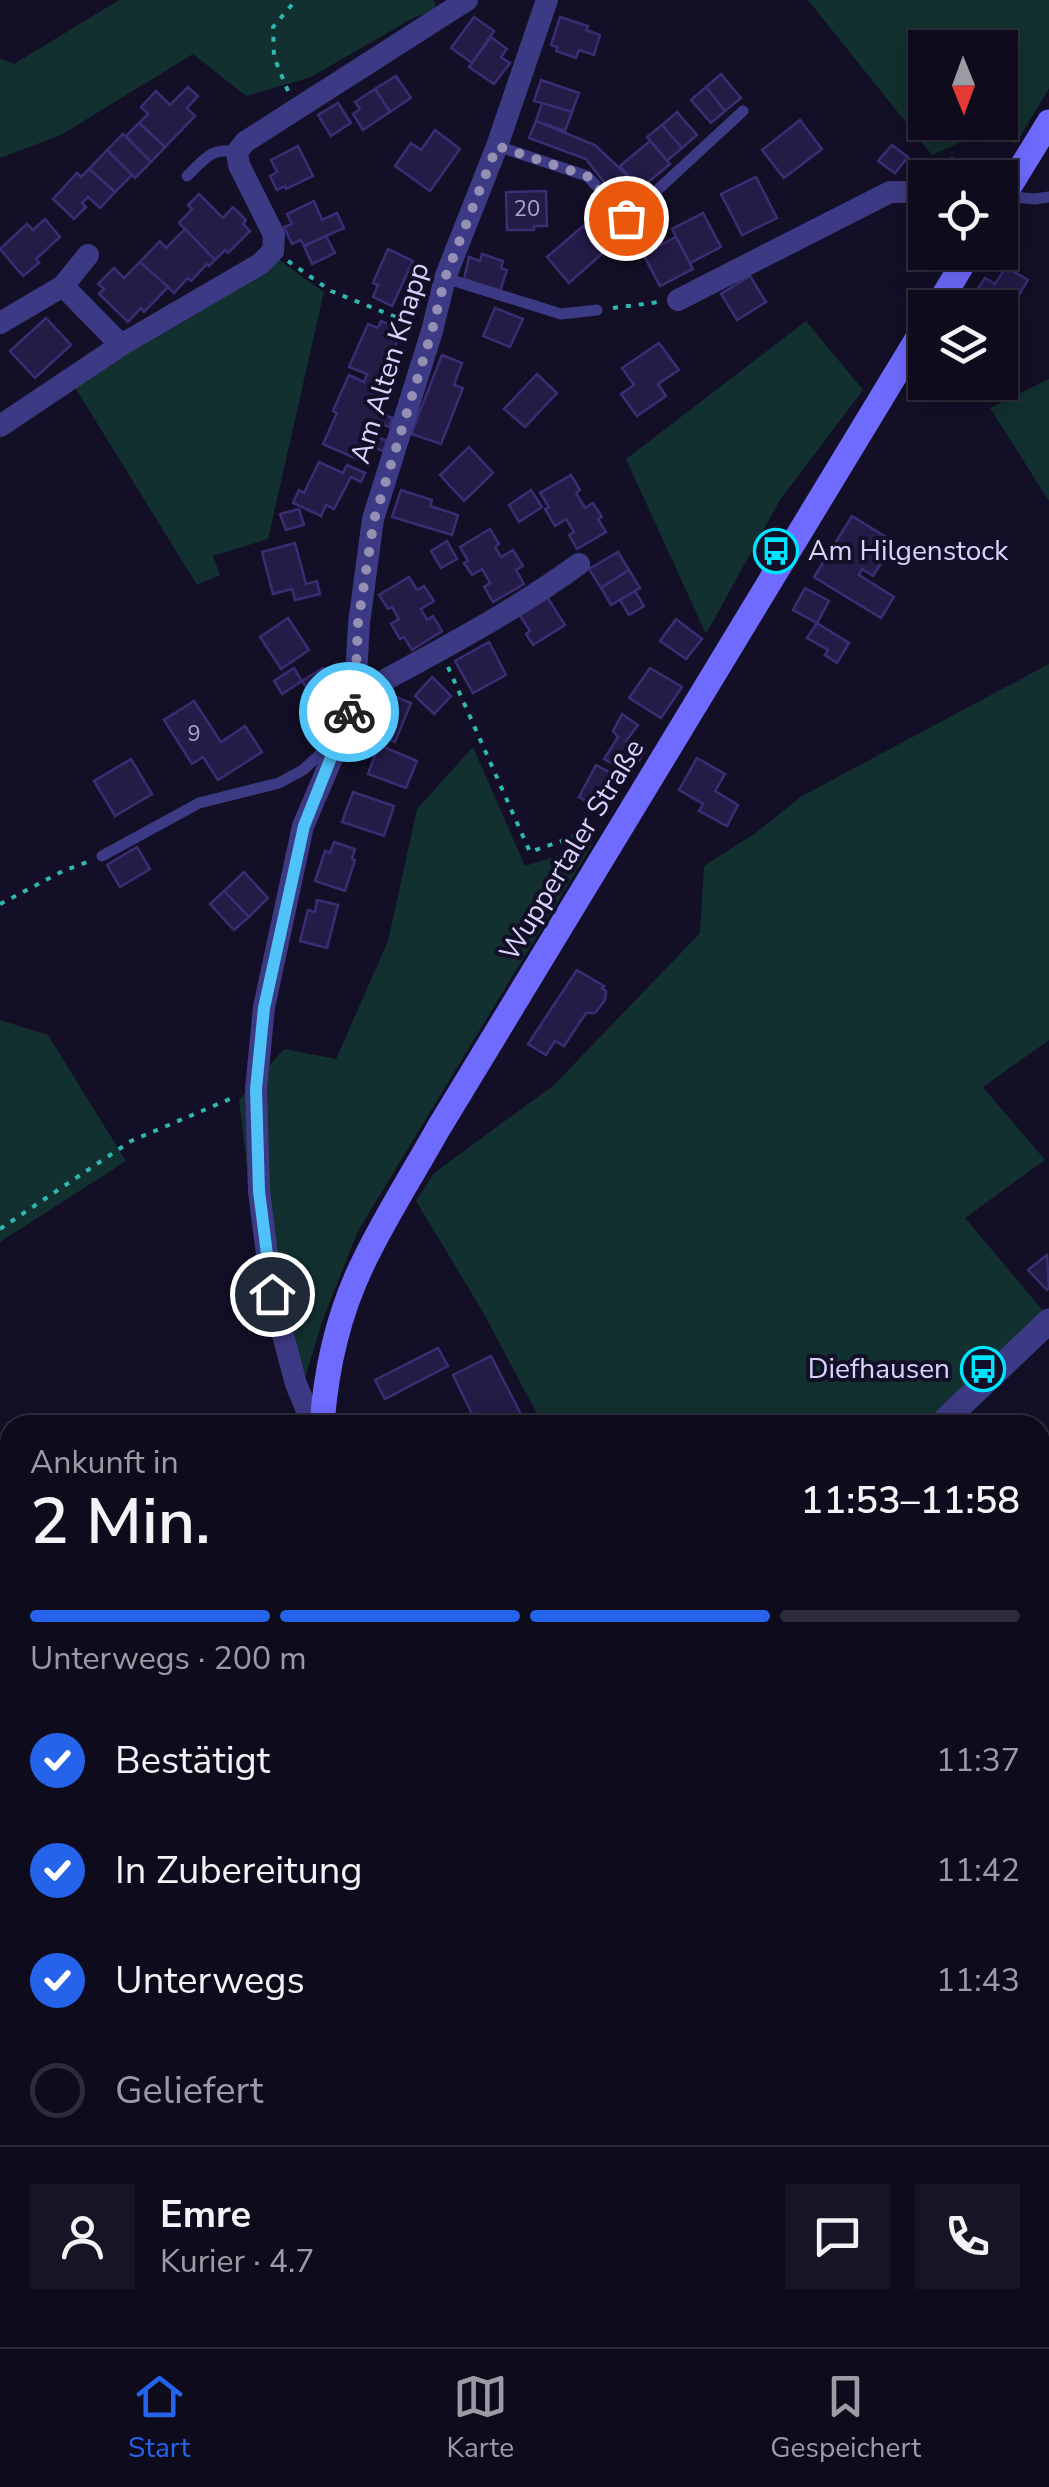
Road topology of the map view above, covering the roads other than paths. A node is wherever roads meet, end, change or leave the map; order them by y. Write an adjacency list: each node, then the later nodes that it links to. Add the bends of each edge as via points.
1 (467, 0): 6 (street)
2 (548, 0): 5 (street, Am Alten Knapp)
3 (743, 111): 5 (lane, via 626,218 587,176)
4 (1049, 122): 7 (main road)
5 (497, 146): 13 (street, Am Alten Knapp)
6 (237, 152): 8 (lane, via 208,155); 18 (street, via 274,235 274,251)
7 (1018, 173)
8 (187, 176)
9 (908, 192): 15 (street, via 890,192)
10 (1049, 198): 11 (lane)
11 (1018, 199)
12 (88, 255): 14 (street)
13 (445, 278): 16 (lane, via 561,314); 22 (street, Am Alten Knapp, via 374,520)
14 (63, 286): 17 (street); 18 (street)
15 (678, 300)
16 (596, 310)
17 (0, 323)
18 (121, 345): 20 (street)
19 (908, 354): 27 (main road, Wuppertaler Straße, via 364,1260 340,1320)
20 (0, 426)
21 (580, 564): 22 (street)
22 (354, 697): 23 (street, Am Alten Knapp)
23 (340, 736): 24 (lane, via 279,783 200,804); 26 (street, Am Alten Knapp, via 304,826 264,1008 256,1089 272,1294)
24 (102, 856)
25 (1047, 1326): 28 (street)
26 (309, 1415)
27 (323, 1415)
28 (951, 1415)

